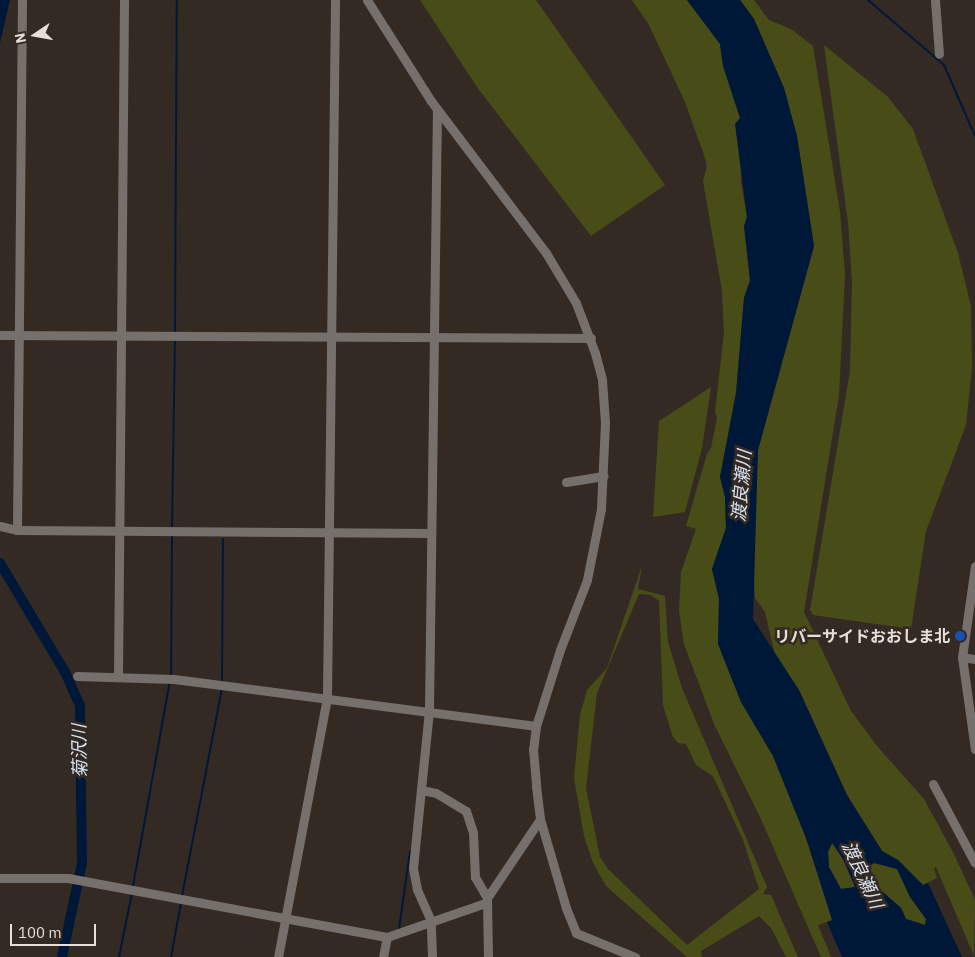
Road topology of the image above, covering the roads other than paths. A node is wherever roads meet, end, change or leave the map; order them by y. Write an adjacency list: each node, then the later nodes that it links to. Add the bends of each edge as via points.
1 (22, 0): 9 (street)
2 (124, 0): 10 (street)
3 (335, 0): 11 (street)
4 (368, 0): 7 (street)
5 (935, 0): 6 (street)
6 (939, 54)
7 (437, 108): 12 (street); 13 (street, via 546,253 576,303)
8 (0, 335): 9 (street)
9 (19, 335): 10 (street); 17 (street)
10 (121, 336): 11 (street); 18 (street)
11 (331, 338): 12 (street); 19 (street)
12 (432, 338): 13 (street); 20 (street)
13 (591, 338): 14 (street, via 604,396)
14 (604, 476): 15 (street); 29 (street, via 592,561)
15 (566, 482)
16 (0, 526): 17 (street)
17 (18, 530): 18 (street)
18 (119, 531): 19 (street); 25 (street)
19 (329, 533): 20 (street); 27 (street)
20 (430, 533): 28 (street)
21 (975, 566): 22 (street)
22 (962, 657): 23 (street); 26 (street)
23 (975, 659)
24 (78, 676): 25 (street)
25 (118, 677): 27 (street, via 174,679)
26 (970, 696): 30 (street)
27 (327, 697): 28 (street); 38 (street)
28 (429, 710): 29 (street); 33 (street)
29 (536, 726): 34 (street, via 533,749)
30 (973, 732): 31 (street)
31 (975, 749)
32 (933, 784): 35 (street)
33 (420, 790): 37 (street, via 436,793 466,811 473,833 475,877); 39 (street, via 413,868 417,889)
34 (540, 819): 37 (street); 45 (street, via 576,933)
35 (975, 863)
36 (0, 878): 38 (street, via 70,878)
37 (486, 901): 39 (street); 44 (street)
38 (285, 918): 40 (street); 41 (street)
39 (431, 921): 40 (street); 43 (street)
40 (387, 936): 42 (street)
41 (278, 957)
42 (383, 957)
43 (432, 957)
44 (488, 957)
45 (635, 957)

